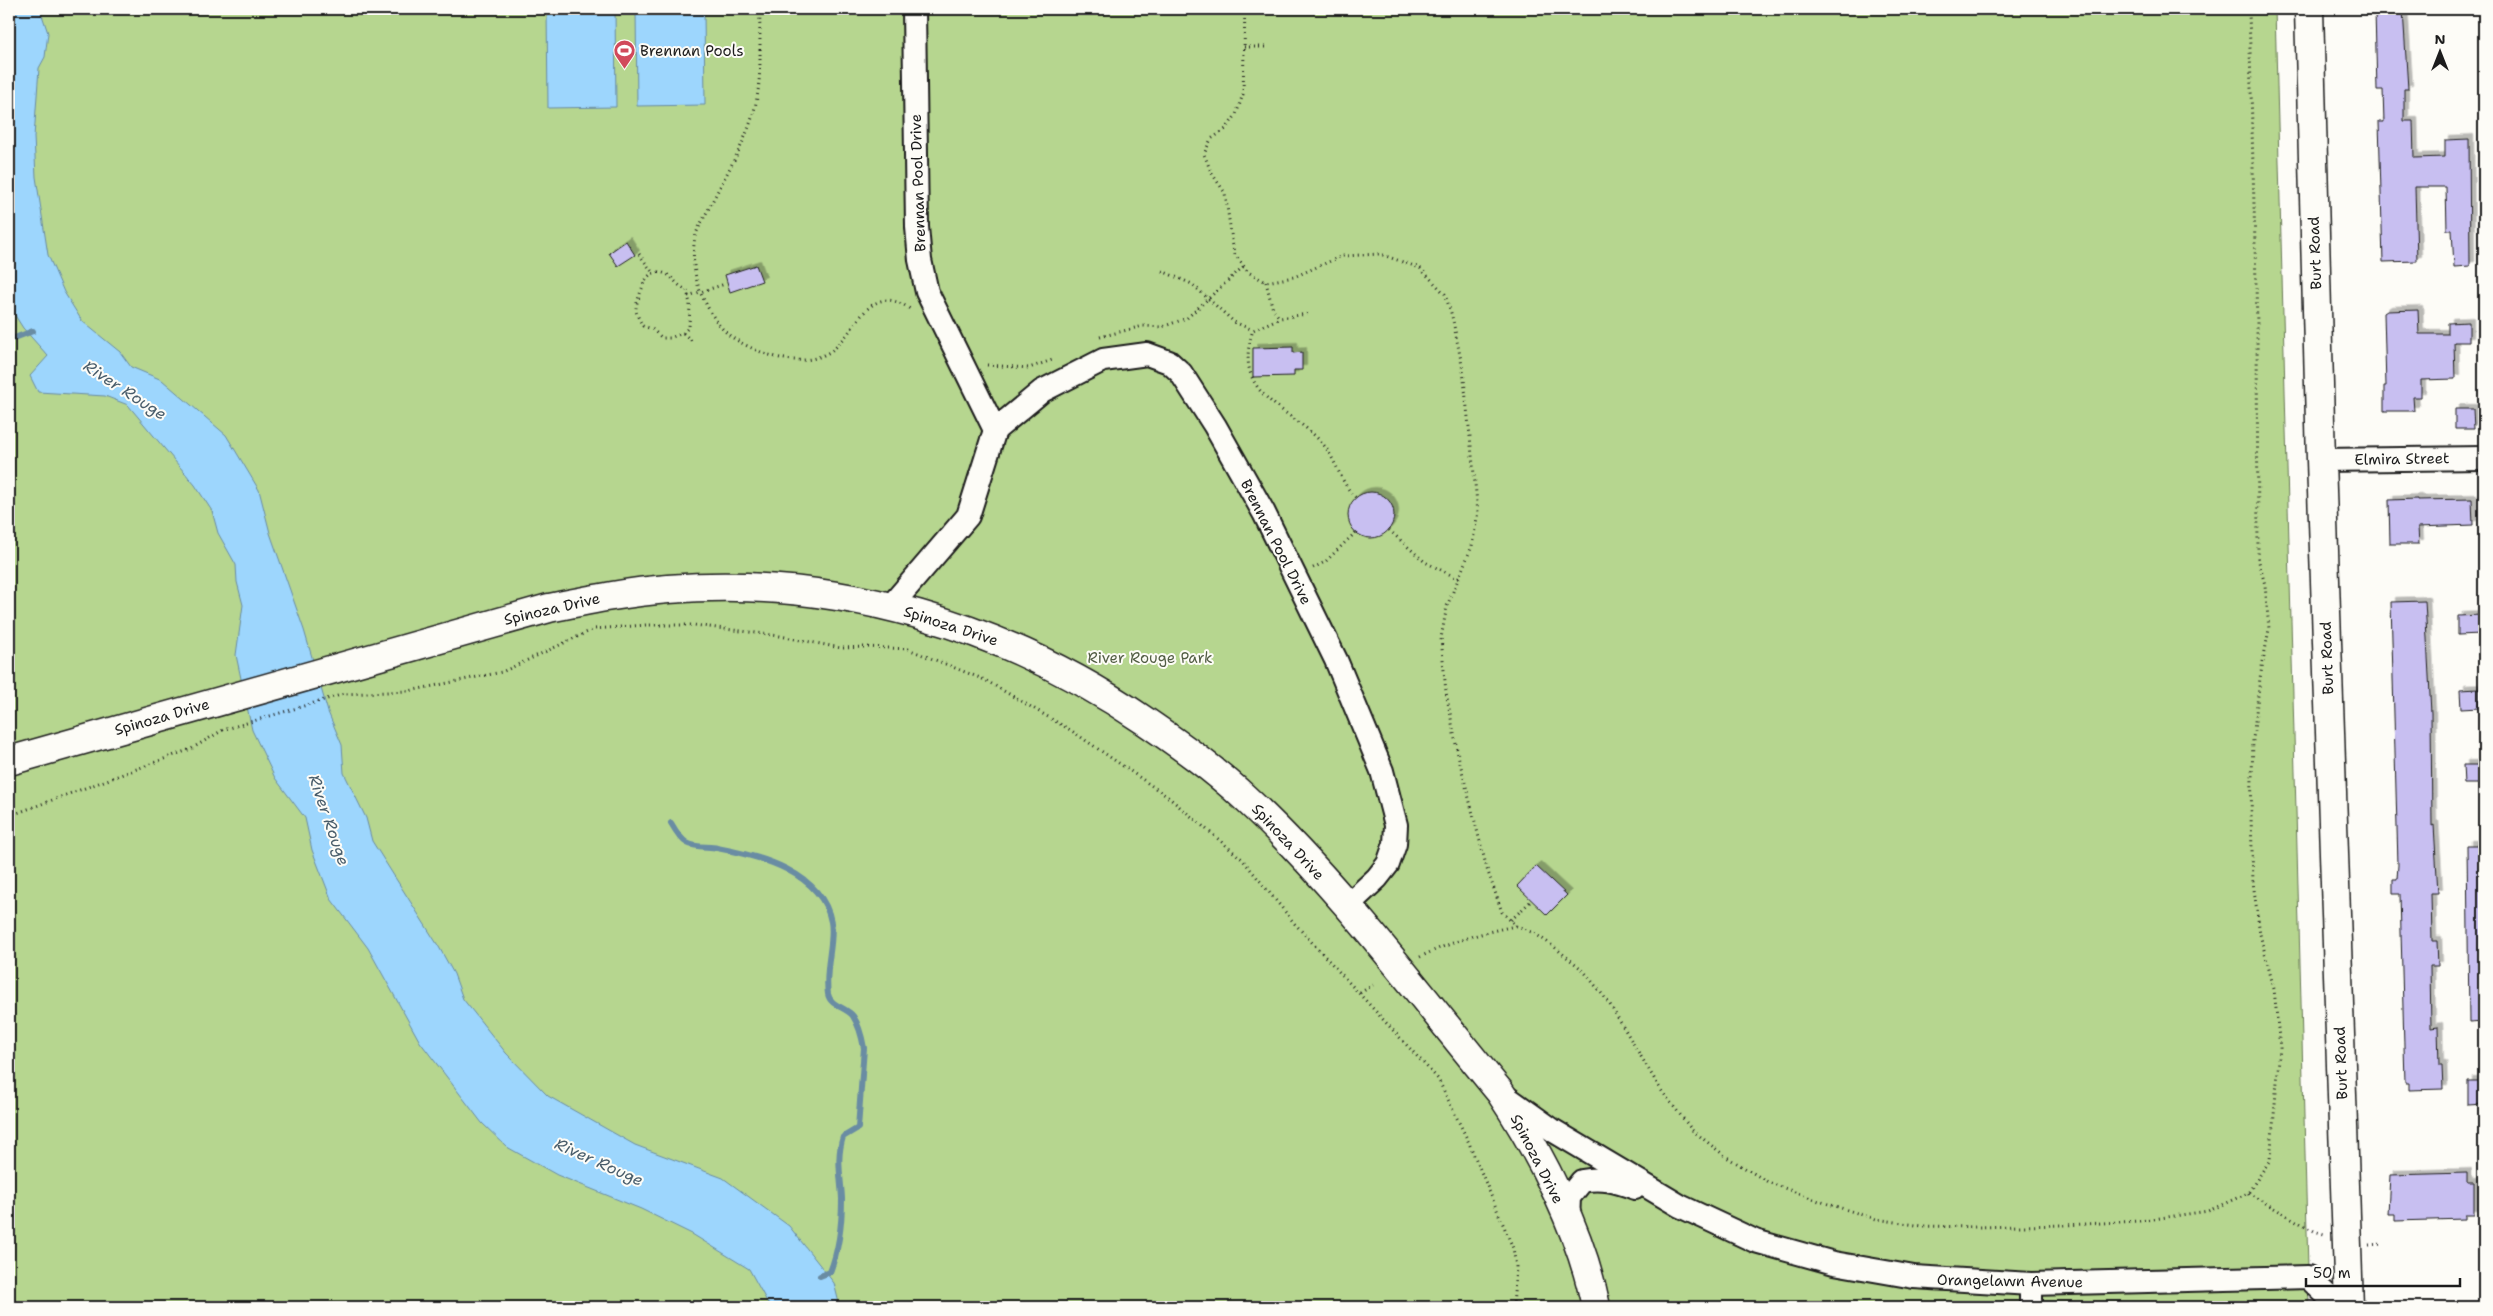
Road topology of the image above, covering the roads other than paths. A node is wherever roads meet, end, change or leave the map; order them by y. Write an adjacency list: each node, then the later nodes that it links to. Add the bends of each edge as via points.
1 (914, 9): 3 (street, Brennan Pool Drive, via 920,260 927,292)
2 (2309, 9): 5 (street, Burt Road)
3 (995, 430): 6 (street, via 968,516); 8 (street, Brennan Pool Drive, via 1042,391 1104,360 1147,354 1169,362 1182,372 1264,513 1336,660 1382,771 1396,826 1395,844 1388,864)
4 (2484, 458): 5 (street, Elmira Street)
5 (2321, 460): 16 (street, Burt Road)
6 (890, 606): 7 (street, Spinoza Drive, via 817,593 736,587 669,589 602,597 549,608); 8 (street, Spinoza Drive, via 958,626 1021,650 1116,702 1205,763 1245,797)
7 (9, 761)
8 (1347, 906): 9 (street, Spinoza Drive)
9 (1500, 1092): 10 (street, Orangelawn Avenue, via 1554,1131); 11 (street, Spinoza Drive, via 1538,1158)
10 (1680, 1206): 11 (street, Orangelawn Avenue, via 1612,1180 1595,1178 1582,1181 1569,1197); 12 (street, Orangelawn Avenue, via 1755,1241 1834,1264 1914,1277)
11 (1568, 1220): 13 (street, Spinoza Drive)
12 (2031, 1284): 14 (street); 15 (street, Orangelawn Avenue, via 2308,1277)
13 (1596, 1307)
14 (2031, 1307)
15 (2339, 1307)
16 (2349, 1307)

